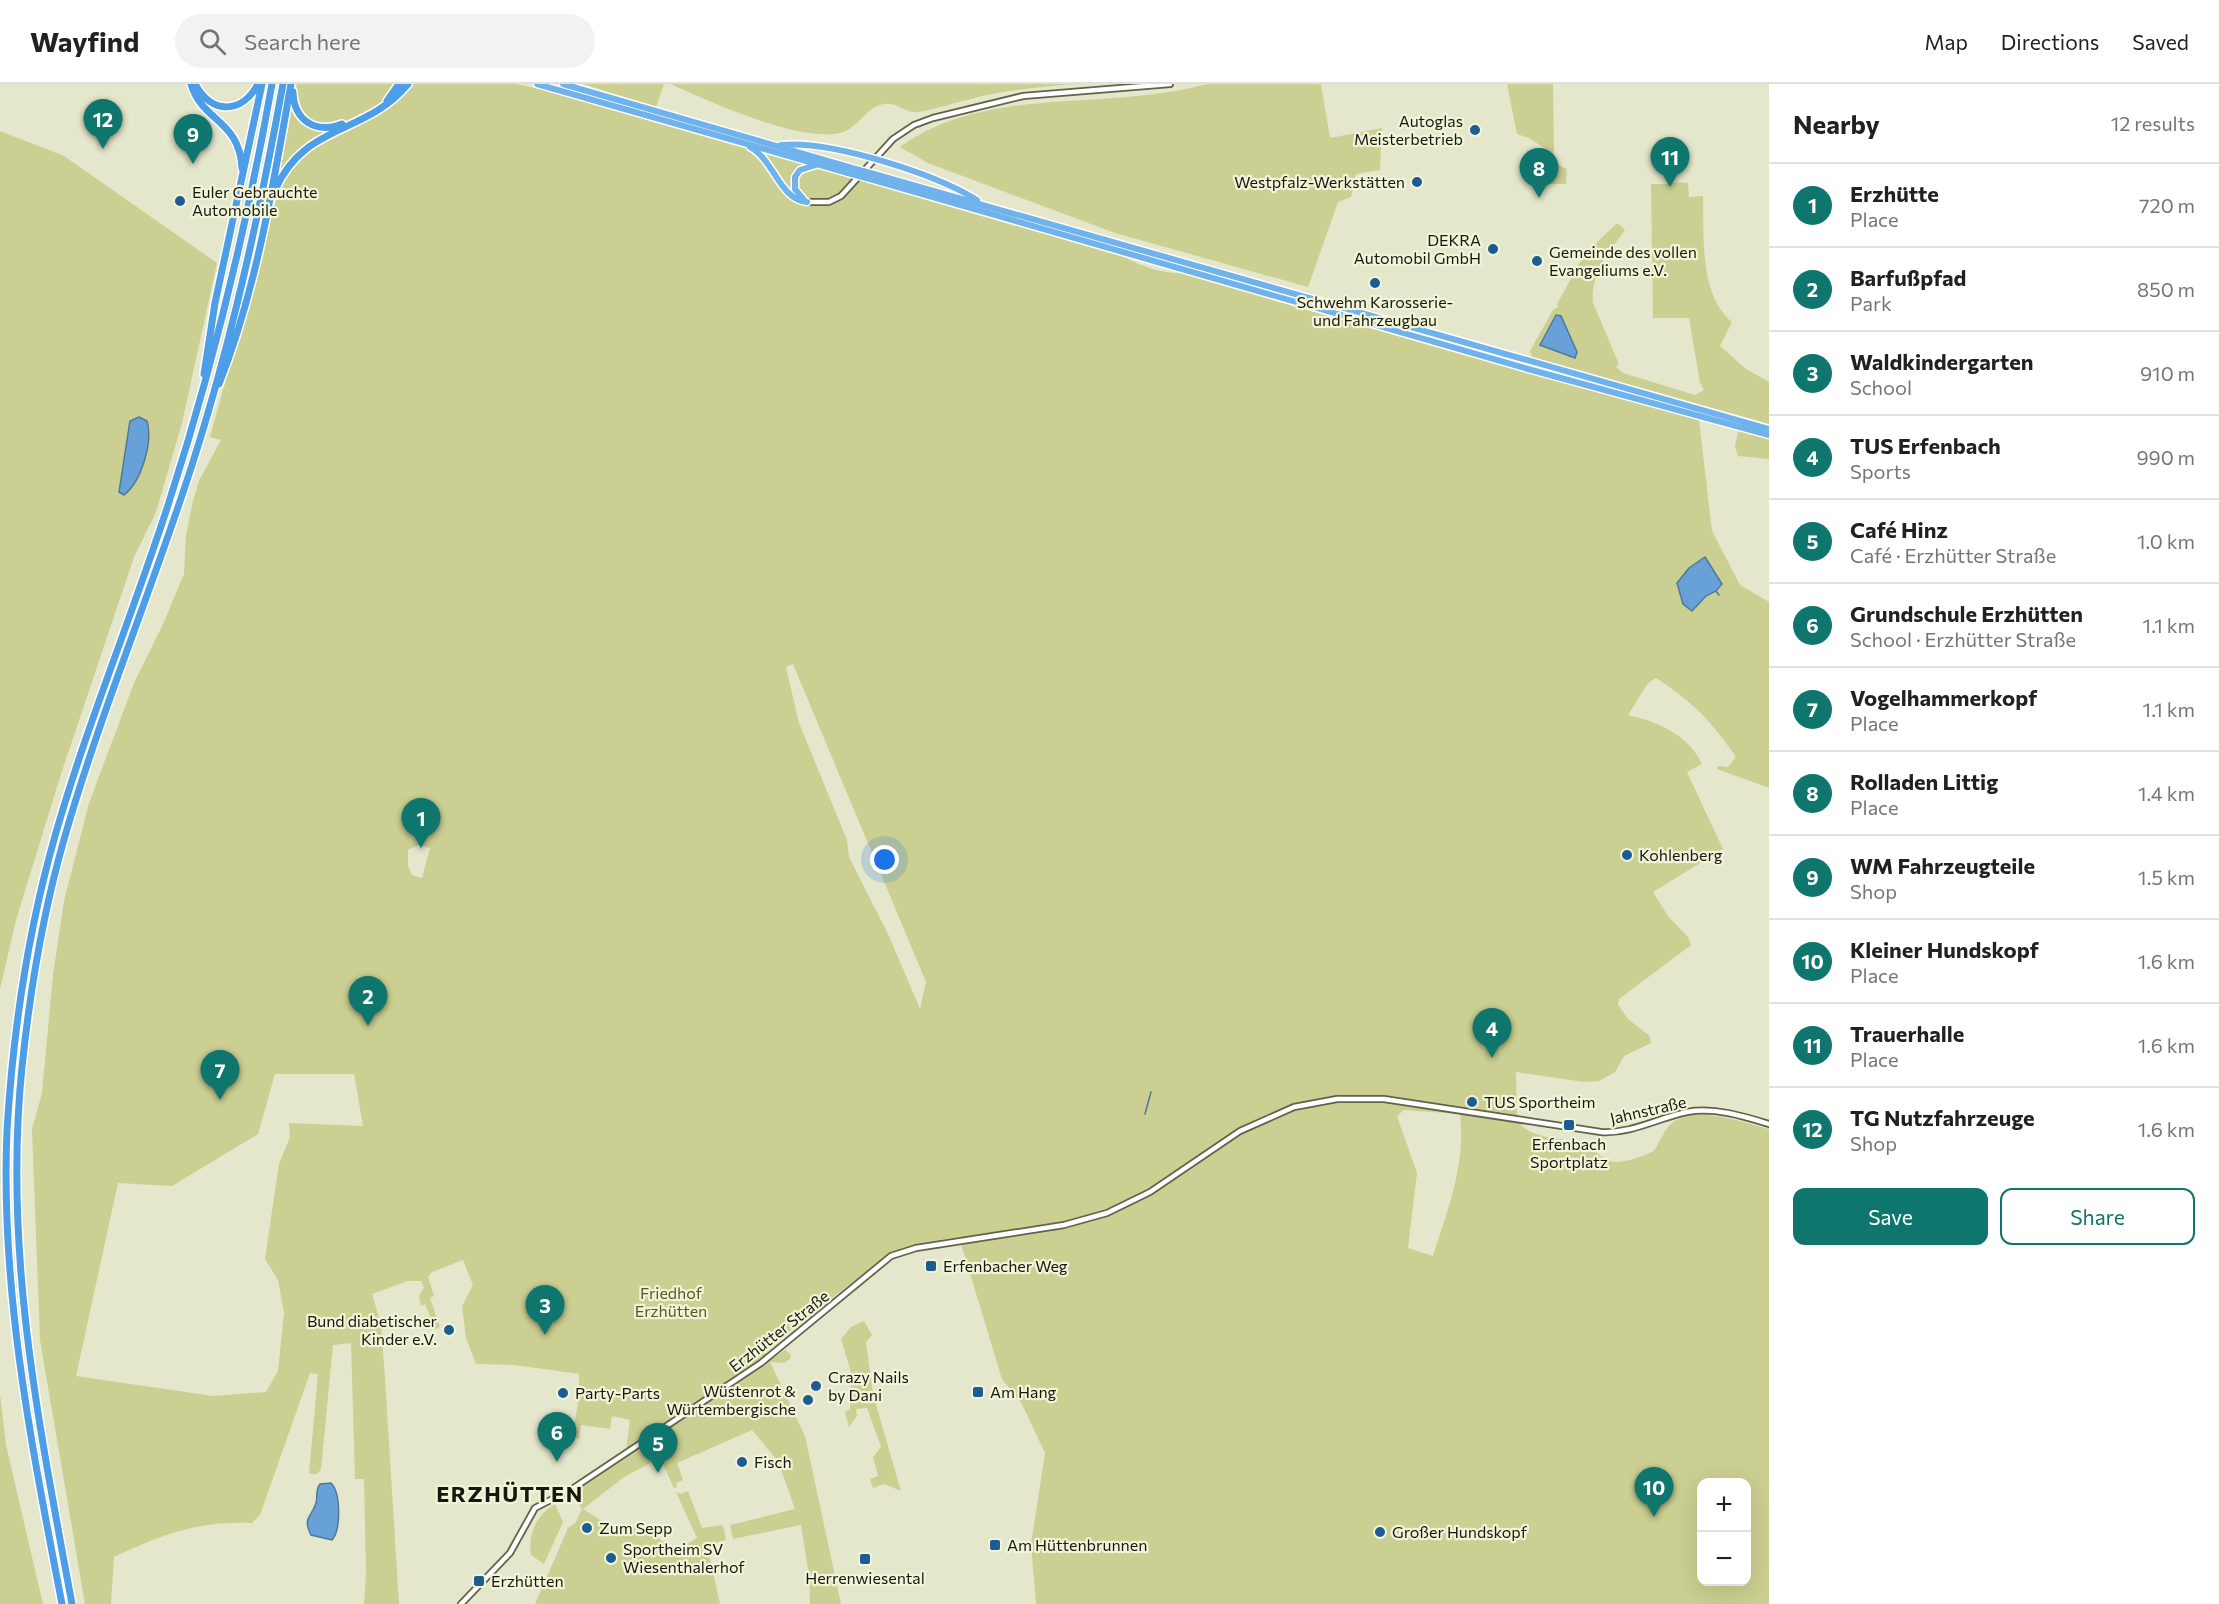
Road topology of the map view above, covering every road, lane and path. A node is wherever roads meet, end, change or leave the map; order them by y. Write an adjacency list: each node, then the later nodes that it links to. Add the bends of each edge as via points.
1 (190, 84): 20 (highway, via 194,94 237,141)
2 (195, 84): 3 (highway, via 211,104 226,107 242,103)
3 (260, 84): 20 (highway)
4 (272, 84): 26 (highway, via 240,242)
5 (283, 84): 27 (highway, via 253,235)
6 (292, 84): 7 (highway, via 298,113 307,123 321,128 340,125 377,109); 23 (highway)
7 (399, 84)
8 (408, 84): 23 (highway, via 378,112 304,149 281,176)
9 (537, 84): 12 (highway)
10 (563, 84): 12 (highway)
11 (1170, 84): 16 (street, via 1023,96 958,112 908,128)
12 (649, 112): 13 (highway)
13 (666, 116): 14 (highway); 15 (highway)
14 (744, 142): 17 (highway); 21 (highway, via 766,159 790,195)
15 (778, 145): 16 (highway); 18 (highway)
16 (874, 158): 21 (street, via 841,196 829,202); 22 (highway, via 925,176)
17 (820, 164): 18 (highway); 21 (highway, via 800,170 795,177 797,194)
18 (850, 170): 19 (highway, bridge)
19 (872, 177): 22 (highway); 24 (highway)
20 (243, 180): 26 (highway, via 215,303)
21 (807, 202)
22 (984, 205): 24 (highway)
23 (269, 206): 27 (highway, via 238,331)
24 (1517, 362): 25 (highway)
25 (1529, 366): 28 (highway); 29 (highway)
26 (203, 388): 32 (highway, via 141,587 55,836 22,991 7,1127 7,1239 17,1349)
27 (207, 411): 33 (highway, via 84,775 47,905 33,978 17,1138 21,1289 34,1397)
28 (1769, 429)
29 (1769, 435)
30 (1769, 1124): 31 (street, Jahnstraße, via 1699,1110 1606,1132 1354,1098 1293,1107 1240,1131 1156,1188 1107,1213 1064,1225)
31 (929, 1246): 34 (street, Erzhütter Straße, via 887,1258 760,1363 572,1489 540,1503 510,1553)
32 (62, 1604)
33 (72, 1604)
34 (461, 1604)

